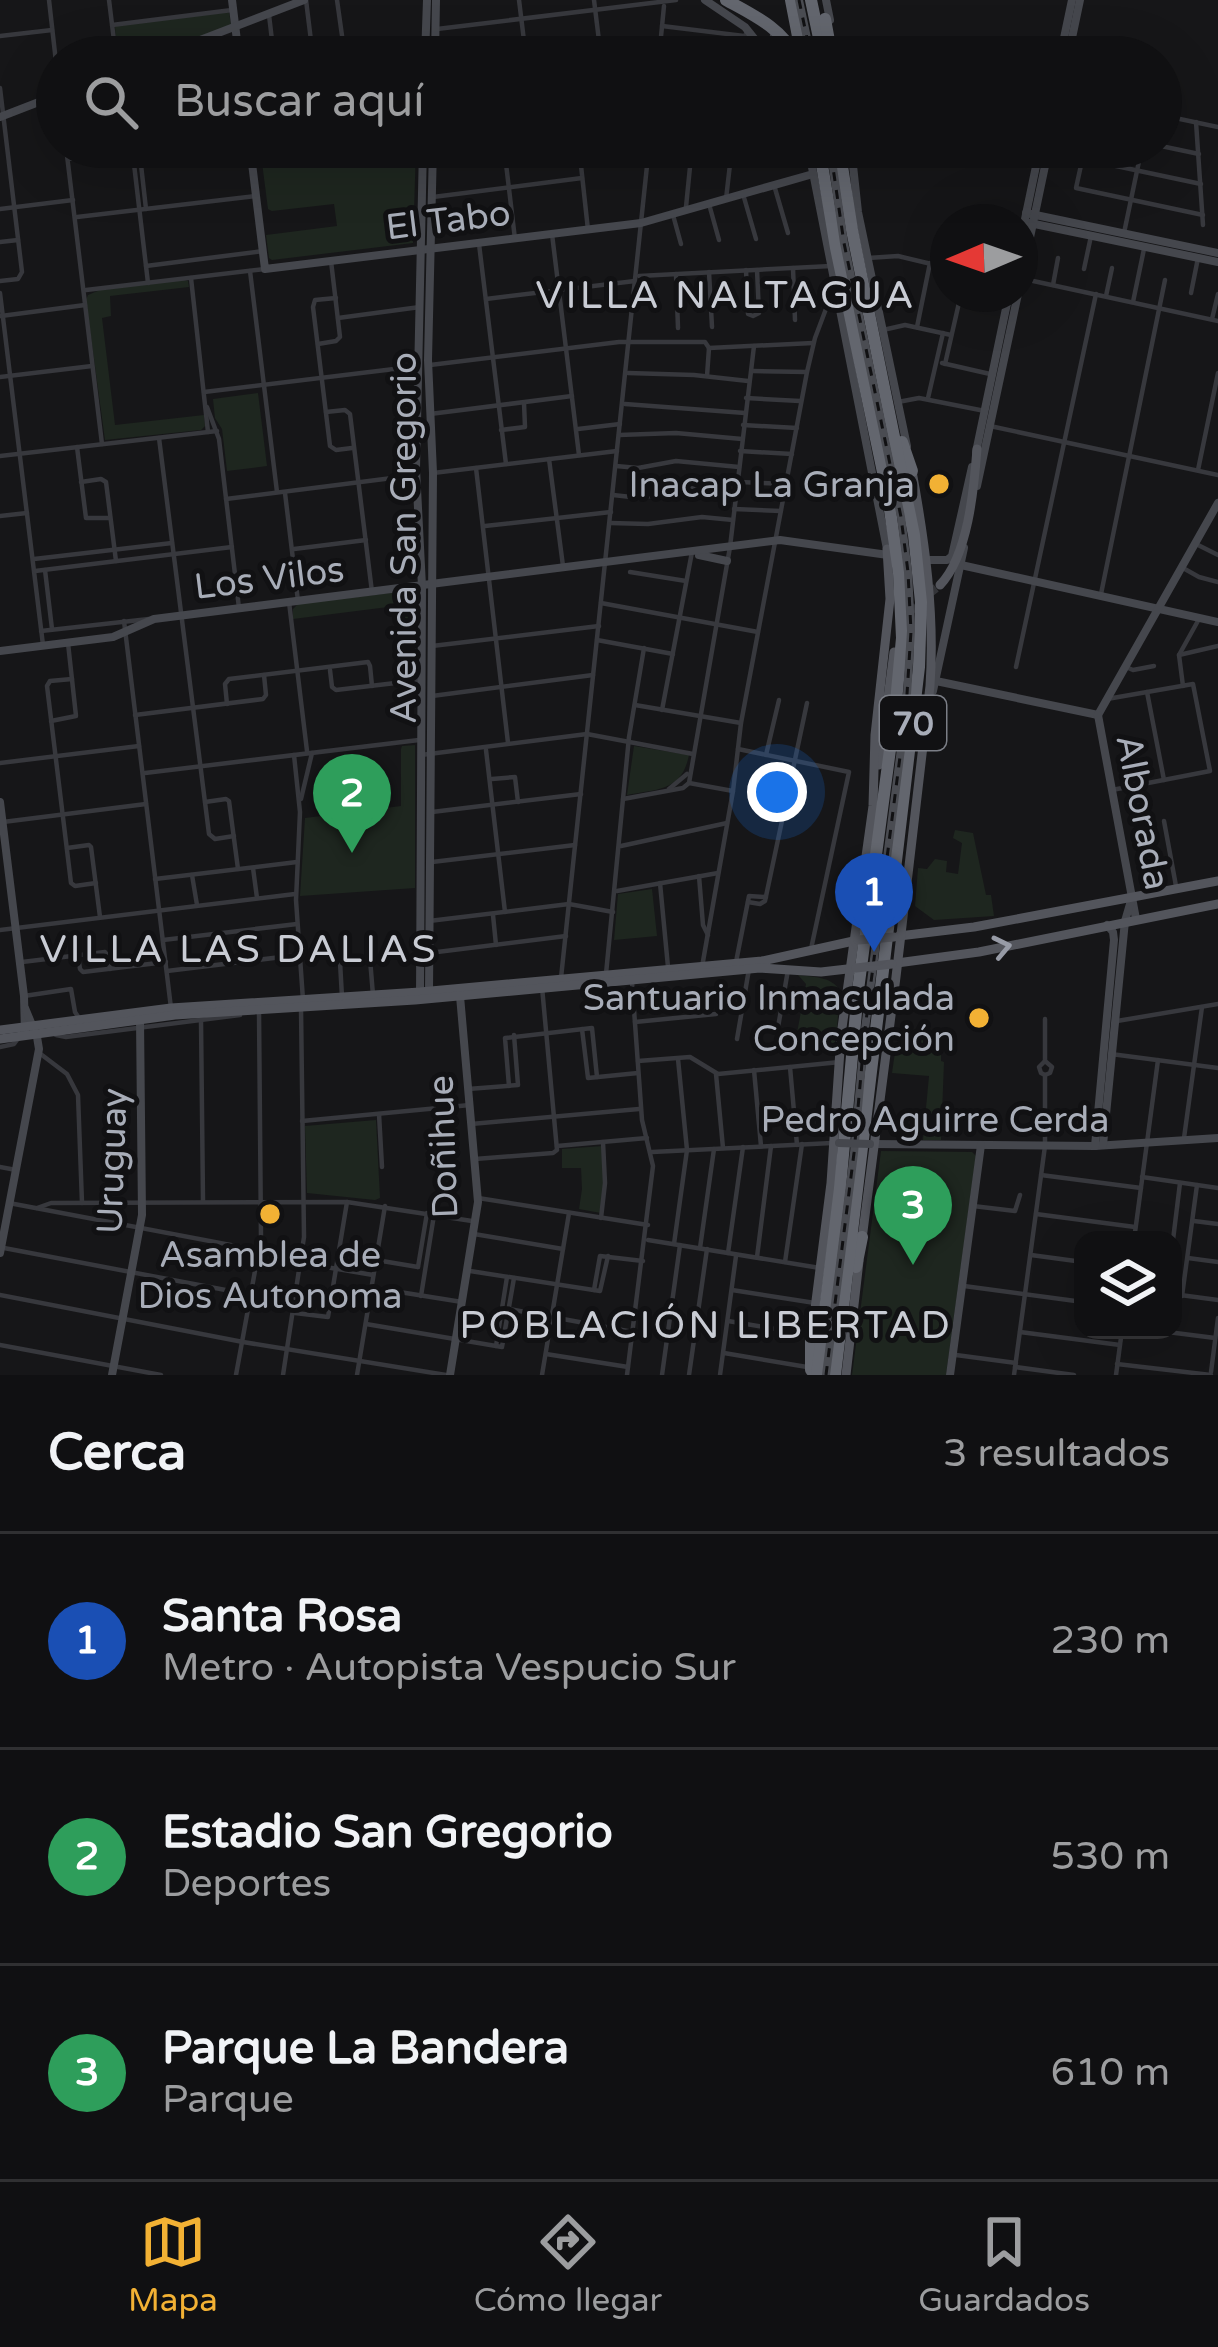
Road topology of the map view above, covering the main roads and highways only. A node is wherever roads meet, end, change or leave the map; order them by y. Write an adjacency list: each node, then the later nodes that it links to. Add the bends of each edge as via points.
1 (726, 0): 5 (highway)
2 (791, 0): 6 (highway)
3 (811, 0): 7 (highway)
4 (825, 19): 8 (highway)
5 (782, 36)
6 (796, 36)
7 (824, 36)
8 (828, 36)
9 (822, 168): 12 (highway, 70)
10 (842, 168): 11 (highway, 70)
11 (874, 343): 14 (highway); 43 (highway, 70, via 914,535 921,639)
12 (870, 414): 15 (highway); 42 (highway, 70, via 902,604 899,676)
13 (977, 449): 16 (main road, via 958,555)
14 (912, 471): 20 (main road, via 932,650)
15 (888, 552): 18 (main road)
16 (940, 585)
17 (894, 652): 18 (main road)
18 (873, 806): 19 (main road)
19 (864, 870): 20 (main road, bridge); 26 (main road)
20 (904, 877): 23 (main road)
21 (1218, 881): 24 (main road)
22 (1218, 904): 27 (main road, one-way to 22)
23 (903, 914): 24 (main road); 25 (main road)
24 (928, 933): 25 (main road)
25 (897, 936): 26 (main road, bridge); 27 (main road)
26 (856, 941): 28 (main road); 31 (main road, via 762,961)
27 (895, 964): 28 (main road, bridge); 38 (main road)
28 (853, 969): 29 (main road); 30 (main road)
29 (828, 971): 30 (main road); 31 (main road, via 748,969)
30 (847, 991): 36 (main road)
31 (460, 992): 32 (main road)
32 (424, 995): 33 (main road); 33 (main road)
33 (302, 1004): 34 (main road); 34 (main road)
34 (241, 1007): 35 (main road); 35 (main road, via 171,1008)
35 (142, 1019): 37 (main road); 37 (main road, via 75,1017)
36 (845, 1029): 38 (main road, bridge); 41 (main road)
37 (27, 1031): 39 (main road)
38 (885, 1036): 40 (main road)
39 (0, 1038)
40 (862, 1237): 43 (highway)
41 (811, 1335): 42 (highway)
42 (810, 1373)
43 (840, 1375)

